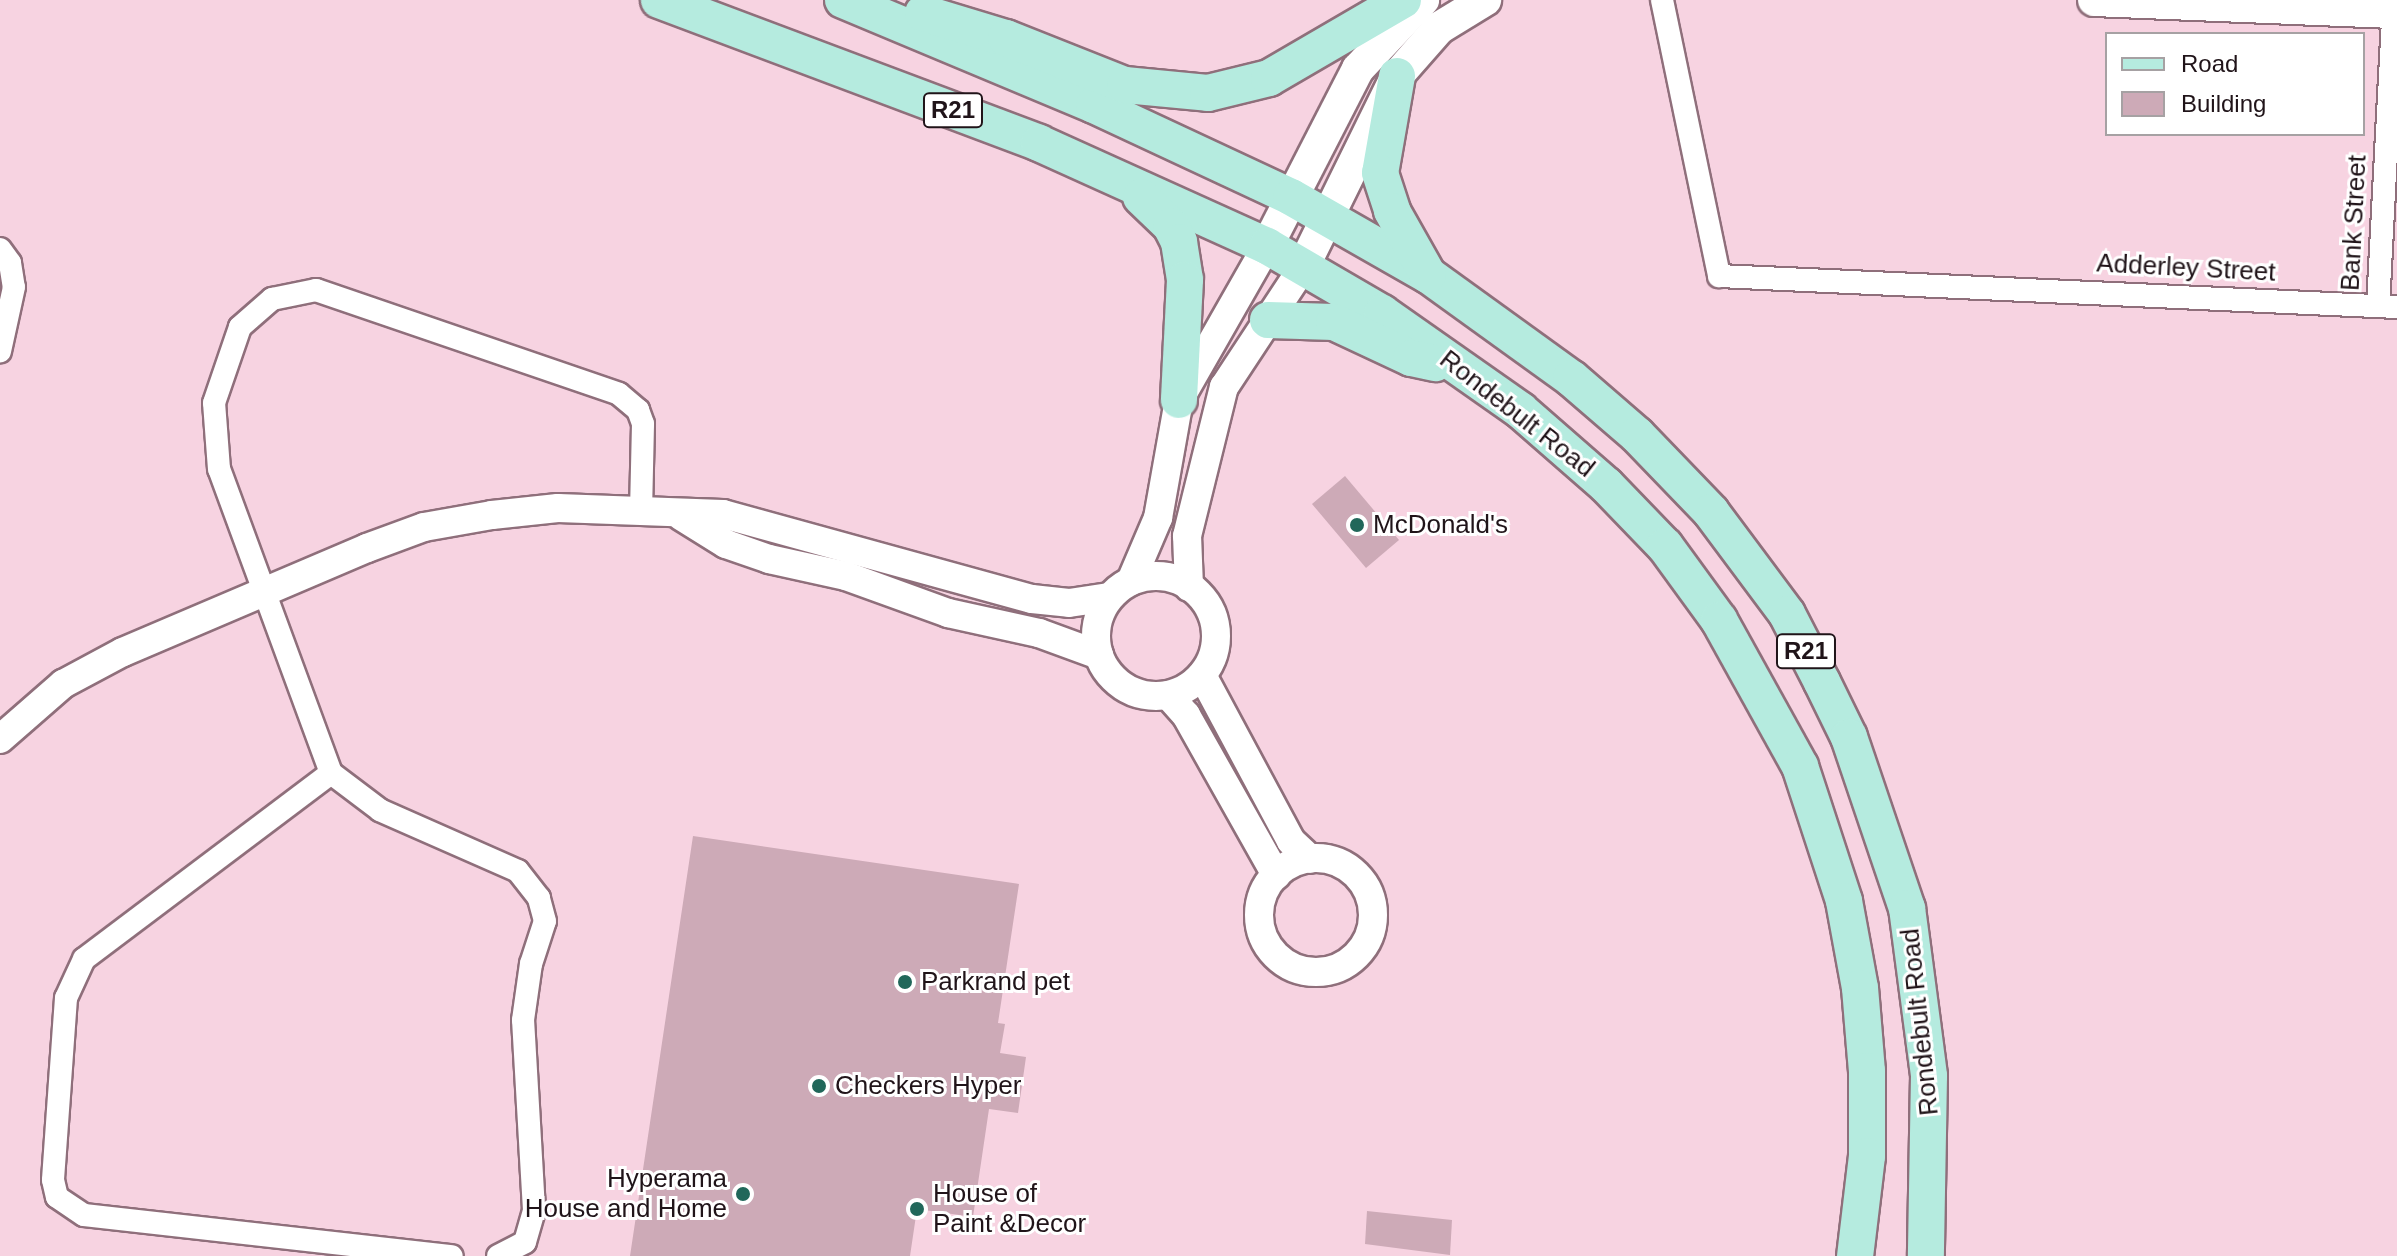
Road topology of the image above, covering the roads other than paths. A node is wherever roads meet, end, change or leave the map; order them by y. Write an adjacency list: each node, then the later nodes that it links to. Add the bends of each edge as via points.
1 (659, 0): 10 (main road, Rondebult Road / R21, via 1039,143)
2 (1403, 0): 7 (main road, via 1269,78 1229,90 1185,93 1125,85 942,17)
3 (1423, 0): 11 (main road, via 1358,69)
4 (1485, 0): 9 (main road, via 1439,28)
5 (1662, 0): 17 (street, Adderley Street, via 1719,276)
6 (2094, 0): 8 (main road)
7 (845, 1): 11 (main road, Rondebult Road / R21, via 1094,105)
8 (2395, 8): 17 (street, Bank Street)
9 (1397, 76): 12 (main road); 16 (main road, via 1380,173 1392,211)
10 (1129, 185): 13 (main road, Rondebult Road / R21); 21 (main road, via 1171,226 1179,242 1185,280)
11 (1291, 197): 12 (main road, Rondebult Road / R21); 13 (main road)
12 (1327, 216): 15 (main road); 16 (main road, Rondebult Road / R21)
13 (1267, 246): 15 (main road, Rondebult Road / R21); 21 (street)
14 (0, 249): 19 (street, via 10,263 14,287)
15 (1303, 267): 18 (street); 20 (main road, Rondebult Road / R21)
16 (1428, 275): 37 (main road, Rondebult Road / R21, via 1558,368 1637,435 1711,512 1748,560 1787,614 1822,682 1849,737 1907,908 1929,1076)
17 (2387, 306)
18 (1268, 320): 20 (main road, via 1334,322 1411,358); 24 (street, via 1243,352 1212,421 1187,536)
19 (0, 351)
20 (1460, 367): 36 (main road, Rondebult Road / R21, via 1606,485 1665,546 1719,620 1800,766 1827,840 1860,988 1867,1156)
21 (1179, 400): 25 (street, via 1158,518)
22 (641, 513): 23 (street); 26 (street, via 558,508 424,527); 26 (street, via 643,424 638,410 619,394 338,296 294,292 272,299 240,327 212,419 219,469)
23 (681, 516): 25 (street, via 723,514 784,528 1032,599 1069,603); 27 (street, via 726,544 769,559 846,576 948,613 1039,633)
24 (1189, 587): 25 (street, via 1157,576); 28 (street, via 1204,600 1215,624 1215,651)
25 (1120, 589): 27 (street, via 1097,621)
26 (263, 592): 30 (street, via 63,684); 31 (street)
27 (1099, 655): 29 (street, via 1108,672 1129,690)
28 (1202, 675): 29 (street); 32 (street, via 1291,841)
29 (1168, 695): 33 (street, via 1186,715)
30 (0, 739)
31 (331, 773): 34 (street, via 101,944 75,973 66,998 53,1180 57,1197 84,1215); 35 (street, via 380,810 518,871 539,898 545,921 523,1009 532,1221 525,1242)
32 (1310, 859): 33 (street); 33 (street, via 1346,867 1370,897 1369,934 1355,955 1334,969 1296,968 1267,945 1259,908)
33 (1276, 875)
34 (452, 1256)
35 (498, 1256)
36 (1855, 1256)
37 (1926, 1256)

